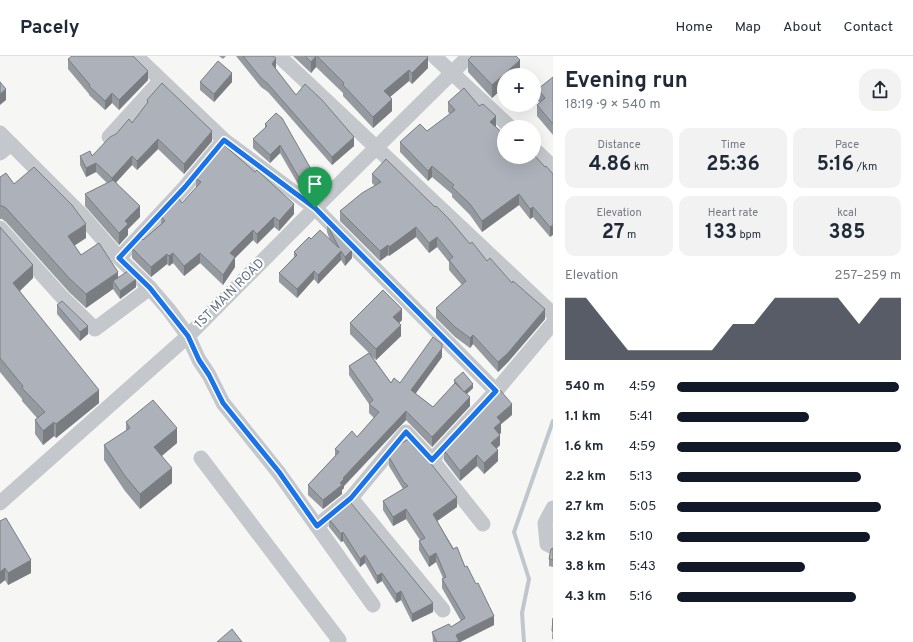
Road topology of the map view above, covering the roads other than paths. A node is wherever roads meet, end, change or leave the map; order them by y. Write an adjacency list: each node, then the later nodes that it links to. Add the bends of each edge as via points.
1 (136, 56): 6 (street)
2 (279, 56): 12 (street)
3 (434, 56): 5 (street)
4 (468, 56): 5 (street, 1ST MAIN ROAD)
5 (452, 73): 7 (street); 12 (street, 1ST MAIN ROAD)
6 (161, 80): 9 (street); 10 (street)
7 (502, 120)
8 (0, 133): 11 (street, 1ST MAIN ROAD)
9 (109, 137)
10 (224, 140): 15 (street); 17 (street, via 185,187)
11 (6, 148): 17 (street, 1ST MAIN ROAD, via 81,214)
12 (376, 148): 15 (street, 1ST MAIN ROAD); 19 (street)
13 (541, 156): 14 (street)
14 (553, 167)
15 (315, 208): 21 (street, 1ST MAIN ROAD); 22 (street)
16 (0, 228): 18 (street, via 63,298 95,329)
17 (119, 258): 18 (street, 1ST MAIN ROAD)
18 (150, 288): 21 (street, 1ST MAIN ROAD)
19 (553, 314)
20 (553, 323): 22 (street)
21 (188, 336): 26 (street); 29 (street, via 223,403 279,472)
22 (496, 391): 24 (street)
23 (201, 458): 33 (street, via 339,640)
24 (432, 460): 25 (street, via 406,432); 28 (street)
25 (351, 498): 29 (street); 32 (street)
26 (0, 503)
27 (553, 508): 30 (street, via 546,523 547,544)
28 (483, 524)
29 (317, 526): 31 (street)
30 (553, 547)
31 (373, 605)
32 (443, 610)
33 (337, 642)

